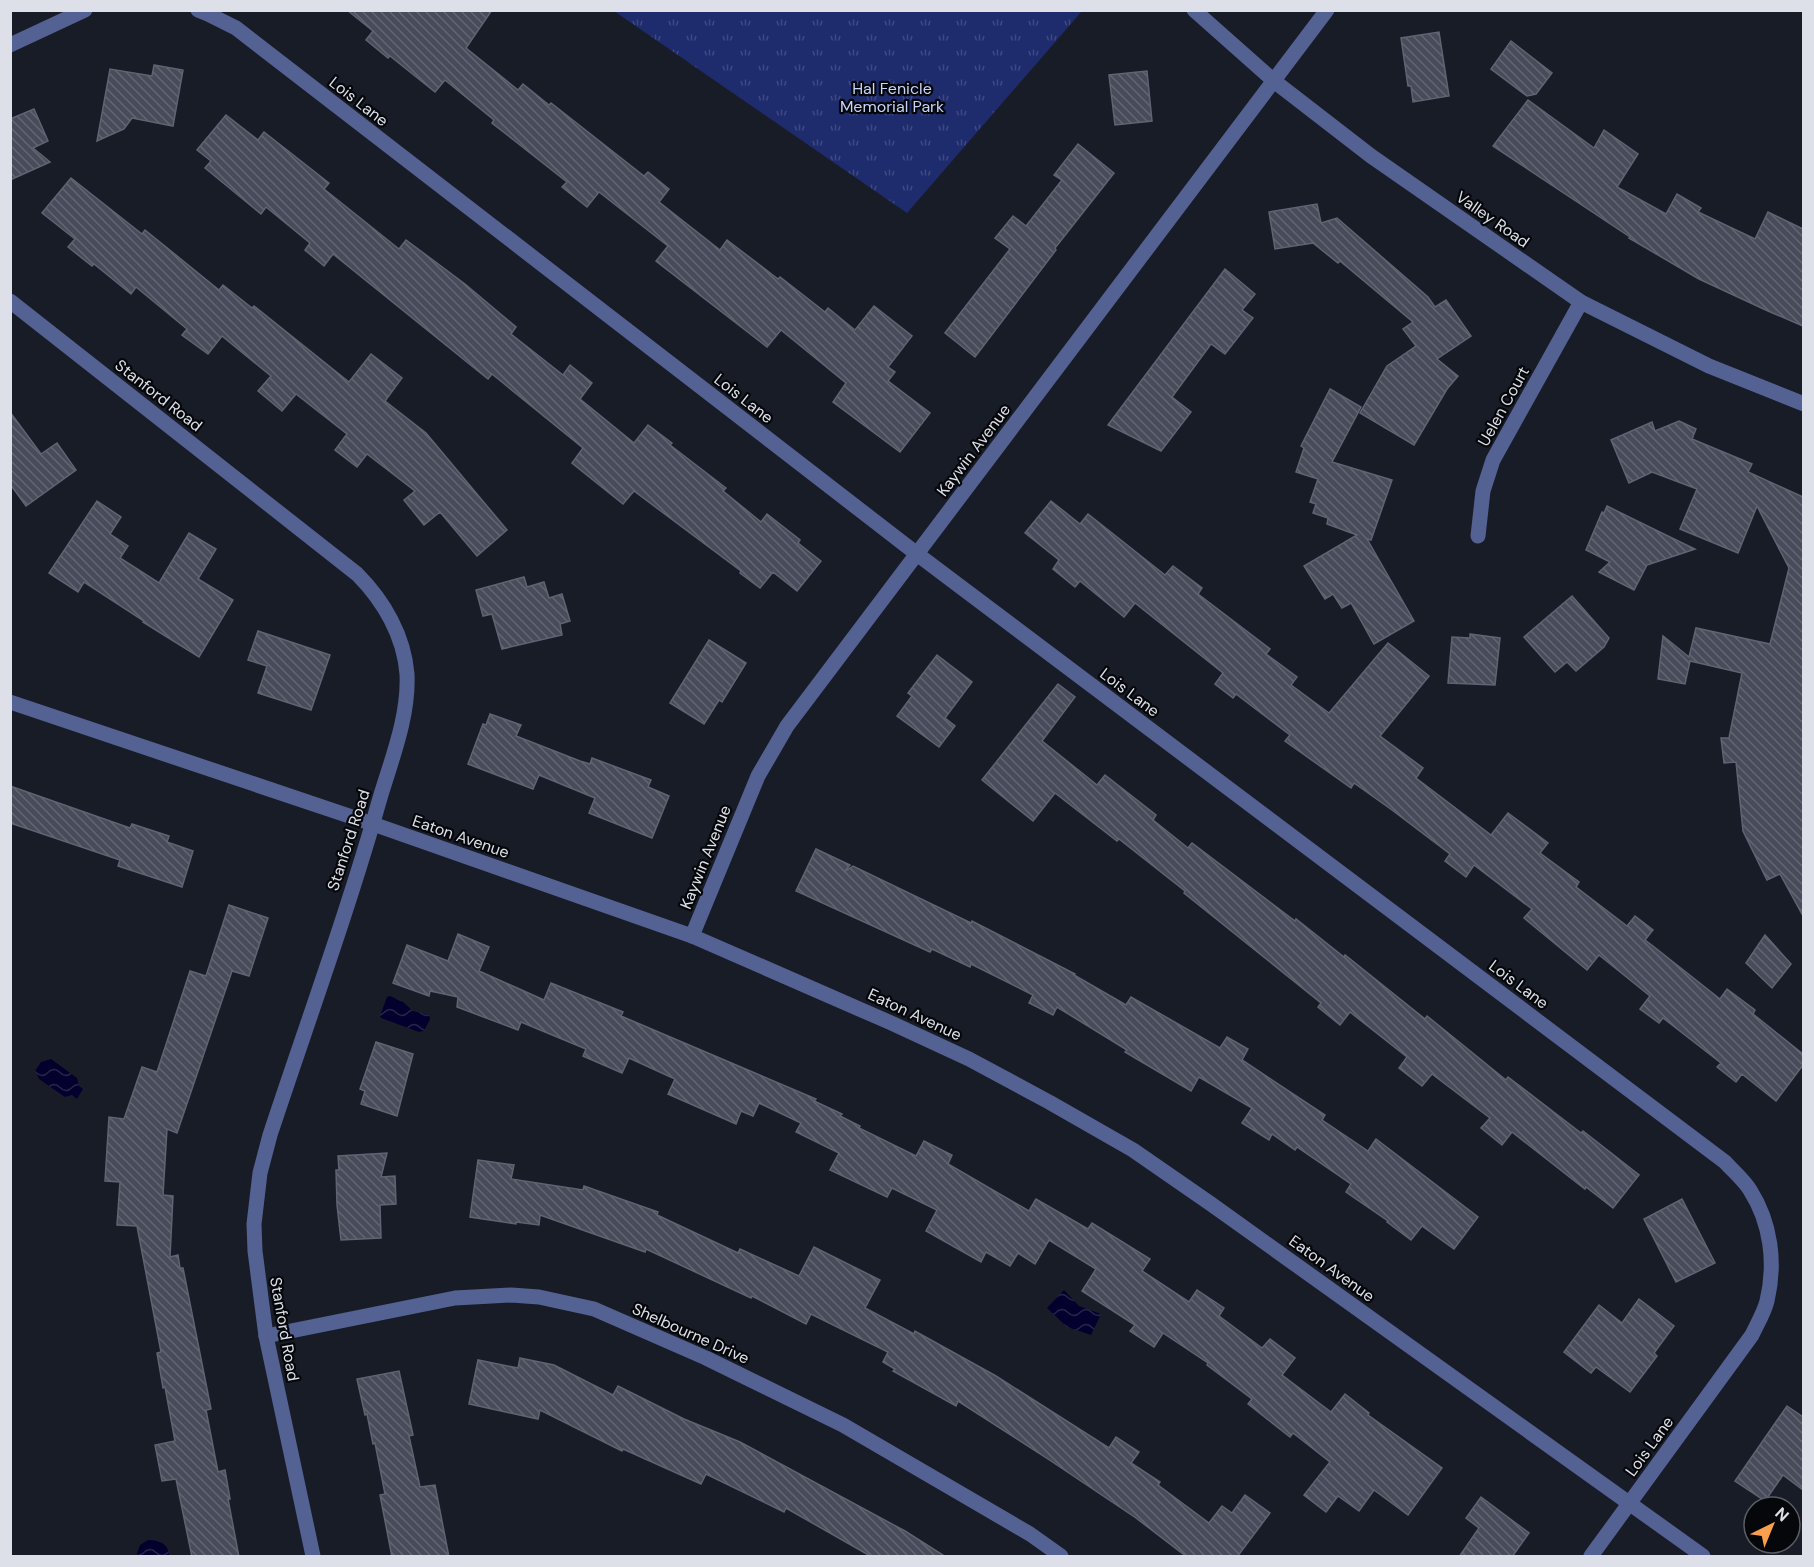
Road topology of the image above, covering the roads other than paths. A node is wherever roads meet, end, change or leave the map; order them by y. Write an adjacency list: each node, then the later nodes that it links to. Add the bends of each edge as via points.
1 (85, 10): 5 (street)
2 (198, 10): 11 (street, Lois Lane, via 236,28)
3 (1194, 10): 6 (street, Valley Road)
4 (1327, 10): 6 (street, Kaywin Avenue)
5 (10, 45)
6 (1274, 81): 8 (street, Valley Road, via 1371,156); 11 (street, Kaywin Avenue)
7 (10, 301): 13 (street, Stanford Road, via 373,590 394,624 407,675 404,714)
8 (1581, 302): 9 (street, Valley Road, via 1708,366); 10 (street, Uelen Court, via 1493,460 1483,491)
9 (1803, 404)
10 (1478, 536)
11 (917, 554): 14 (street, Kaywin Avenue, via 770,751); 16 (street, Lois Lane, via 1725,1162 1750,1190 1771,1245 1766,1303 1752,1335)
12 (10, 702): 13 (street, Eaton Avenue)
13 (373, 824): 14 (street, Eaton Avenue); 15 (street, Stanford Road, via 260,1173 254,1224)
14 (692, 936): 16 (street, Eaton Avenue, via 969,1059 1132,1150)
15 (266, 1336): 17 (street, Stanford Road); 18 (street, Shelbourne Drive, via 455,1298 529,1296 594,1309 843,1425 1030,1534)
16 (1630, 1503): 19 (street, Lois Lane); 20 (street, Eaton Avenue)
17 (313, 1557)
18 (1061, 1557)
19 (1592, 1557)
20 (1703, 1557)

